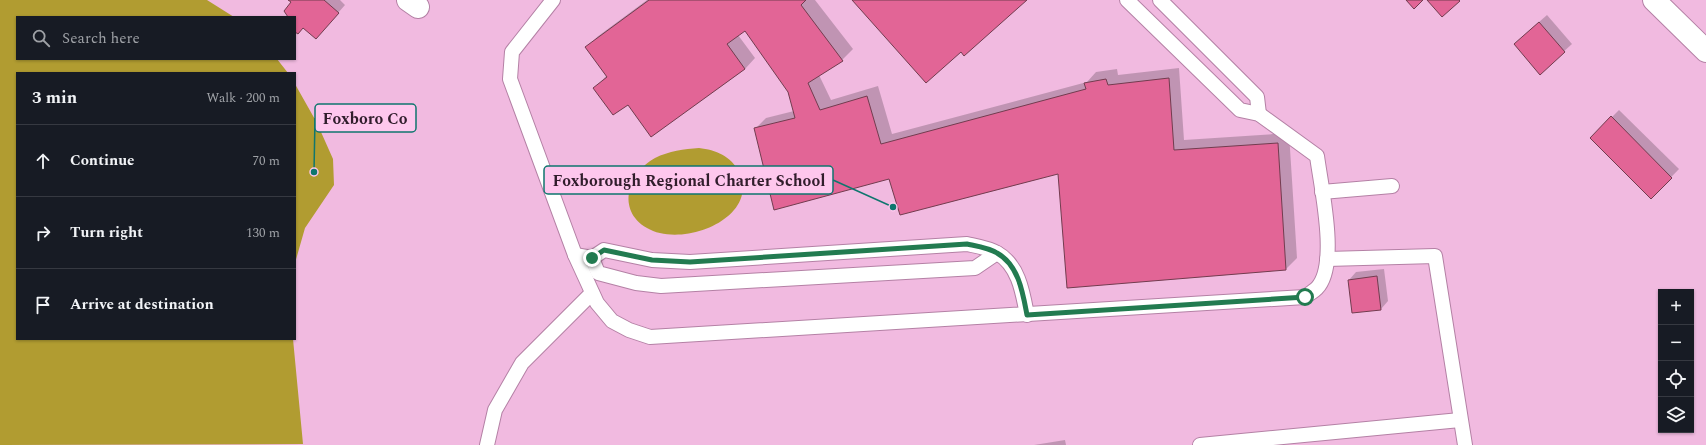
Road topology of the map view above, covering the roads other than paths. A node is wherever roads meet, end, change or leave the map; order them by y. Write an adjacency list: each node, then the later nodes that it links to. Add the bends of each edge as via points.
1 (553, 0): 10 (lane, via 512,52 510,79)
2 (1126, 0): 6 (lane, via 1240,110)
3 (1160, 0): 6 (lane, via 1257,96)
4 (1654, 0): 5 (main road)
5 (1706, 51)
6 (1259, 114): 8 (lane, via 1317,156)
7 (1392, 186): 8 (lane)
8 (1322, 192): 12 (lane)
9 (998, 253): 11 (lane, via 967,244 690,262 652,260 604,250); 11 (lane, via 975,268 661,286 636,283 598,273); 14 (lane, via 1010,265 1020,282)
10 (574, 255): 11 (lane); 13 (lane)
11 (592, 258)
12 (1328, 259): 14 (lane, via 1326,272 1318,287 1305,297); 15 (lane, via 1435,256)
13 (592, 292): 14 (lane, via 597,303 612,321 650,337); 16 (lane, via 522,364 496,410)
14 (1027, 315)
15 (1460, 420): 17 (lane); 18 (lane)
16 (487, 445)
17 (1200, 445)
18 (1465, 445)

